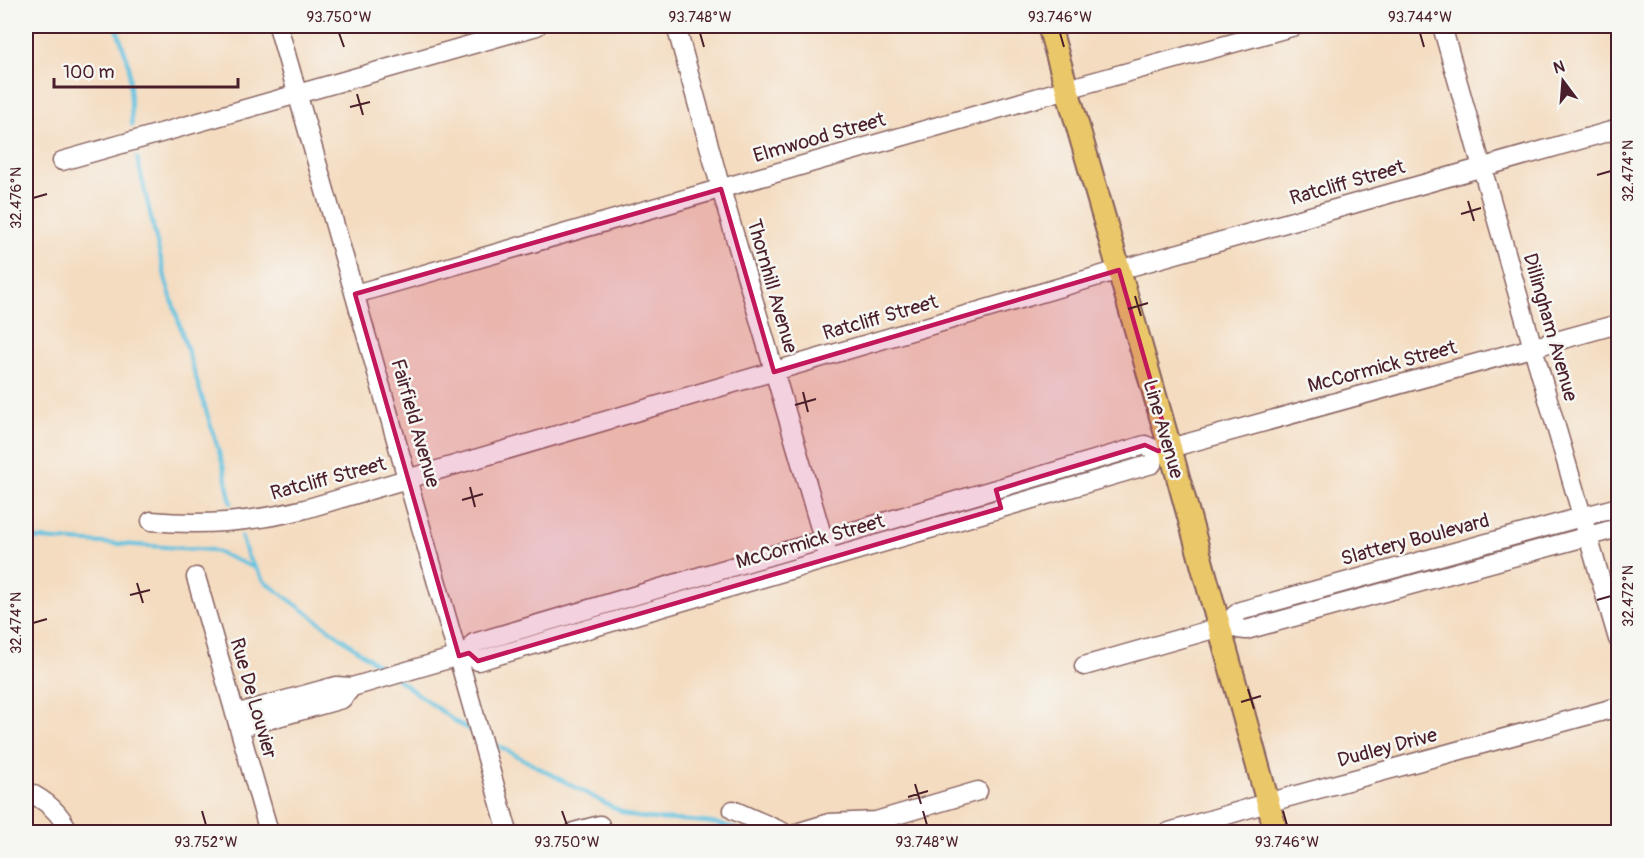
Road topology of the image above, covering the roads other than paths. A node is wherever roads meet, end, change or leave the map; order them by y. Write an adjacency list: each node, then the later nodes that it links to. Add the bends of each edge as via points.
1 (278, 26): 8 (street, Fairfield Avenue)
2 (537, 26): 8 (street)
3 (676, 26): 12 (street, Thornhill Avenue)
4 (1049, 26): 7 (main road, Line Avenue)
5 (1295, 26): 7 (street, Elmwood Street)
6 (1442, 26): 11 (street, Dillingham Avenue)
7 (1067, 89): 12 (street, Elmwood Street); 13 (main road, Line Avenue)
8 (298, 94): 10 (street); 14 (street, Fairfield Avenue)
9 (1618, 129): 11 (street, Ratcliff Street)
10 (62, 161)
11 (1483, 167): 13 (street, Ratcliff Street); 16 (street, Dillingham Avenue)
12 (721, 189): 14 (street, Elmwood Street); 17 (street, Thornhill Avenue)
13 (1119, 270): 17 (street, Ratcliff Street); 18 (main road, Line Avenue)
14 (356, 294): 19 (street, Fairfield Avenue)
15 (1618, 324): 16 (street, McCormick Street)
16 (1533, 348): 18 (street, McCormick Street); 23 (street, Dillingham Avenue)
17 (774, 372): 19 (street, Ratcliff Street); 27 (street, Thornhill Avenue)
18 (1164, 450): 20 (street, McCormick Street, via 1145,445); 22 (street, McCormick Street, via 1152,464); 32 (main road, Line Avenue)
19 (408, 480): 24 (street, Ratcliff Street, via 249,520); 34 (street, Fairfield Avenue)
20 (996, 489): 22 (street); 27 (street, McCormick Street)
21 (1618, 507): 23 (street, Slattery Boulevard)
22 (1001, 508): 28 (street, McCormick Street)
23 (1583, 517): 26 (street, Dillingham Avenue); 32 (street, Slattery Boulevard, via 1240,611)
24 (151, 521)
25 (1618, 528): 26 (street, Slattery Boulevard)
26 (1589, 536): 32 (street, Slattery Boulevard, via 1246,630); 33 (street, Dillingham Avenue)
27 (824, 540): 28 (street, Thornhill Avenue); 30 (street, McCormick Street)
28 (829, 559): 31 (street, McCormick Street)
29 (196, 577): 37 (street, Rue De Louvier)
30 (635, 596): 31 (street); 34 (street, McCormick Street, via 474,643)
31 (640, 614): 34 (street, McCormick Street, via 478,661)
32 (1225, 626): 35 (street, Slattery Boulevard); 40 (main road, Line Avenue)
33 (1618, 639)
34 (464, 655): 37 (street, via 352,687 336,686); 46 (street, Fairfield Avenue, via 476,720)
35 (1084, 666)
36 (1618, 707): 40 (street, Dudley Drive)
37 (237, 721): 45 (street, Rue De Louvier)
38 (26, 791): 44 (street, via 52,807)
39 (978, 791): 43 (street)
40 (1267, 803): 50 (street, Dudley Drive); 51 (main road, Line Avenue)
41 (733, 810): 48 (street)
42 (600, 825): 47 (street)
43 (878, 827): 49 (street, via 829,823)
44 (69, 832)
45 (269, 832)
46 (508, 832)
47 (574, 832)
48 (783, 832)
49 (799, 832)
50 (1169, 832)
51 (1276, 832)

